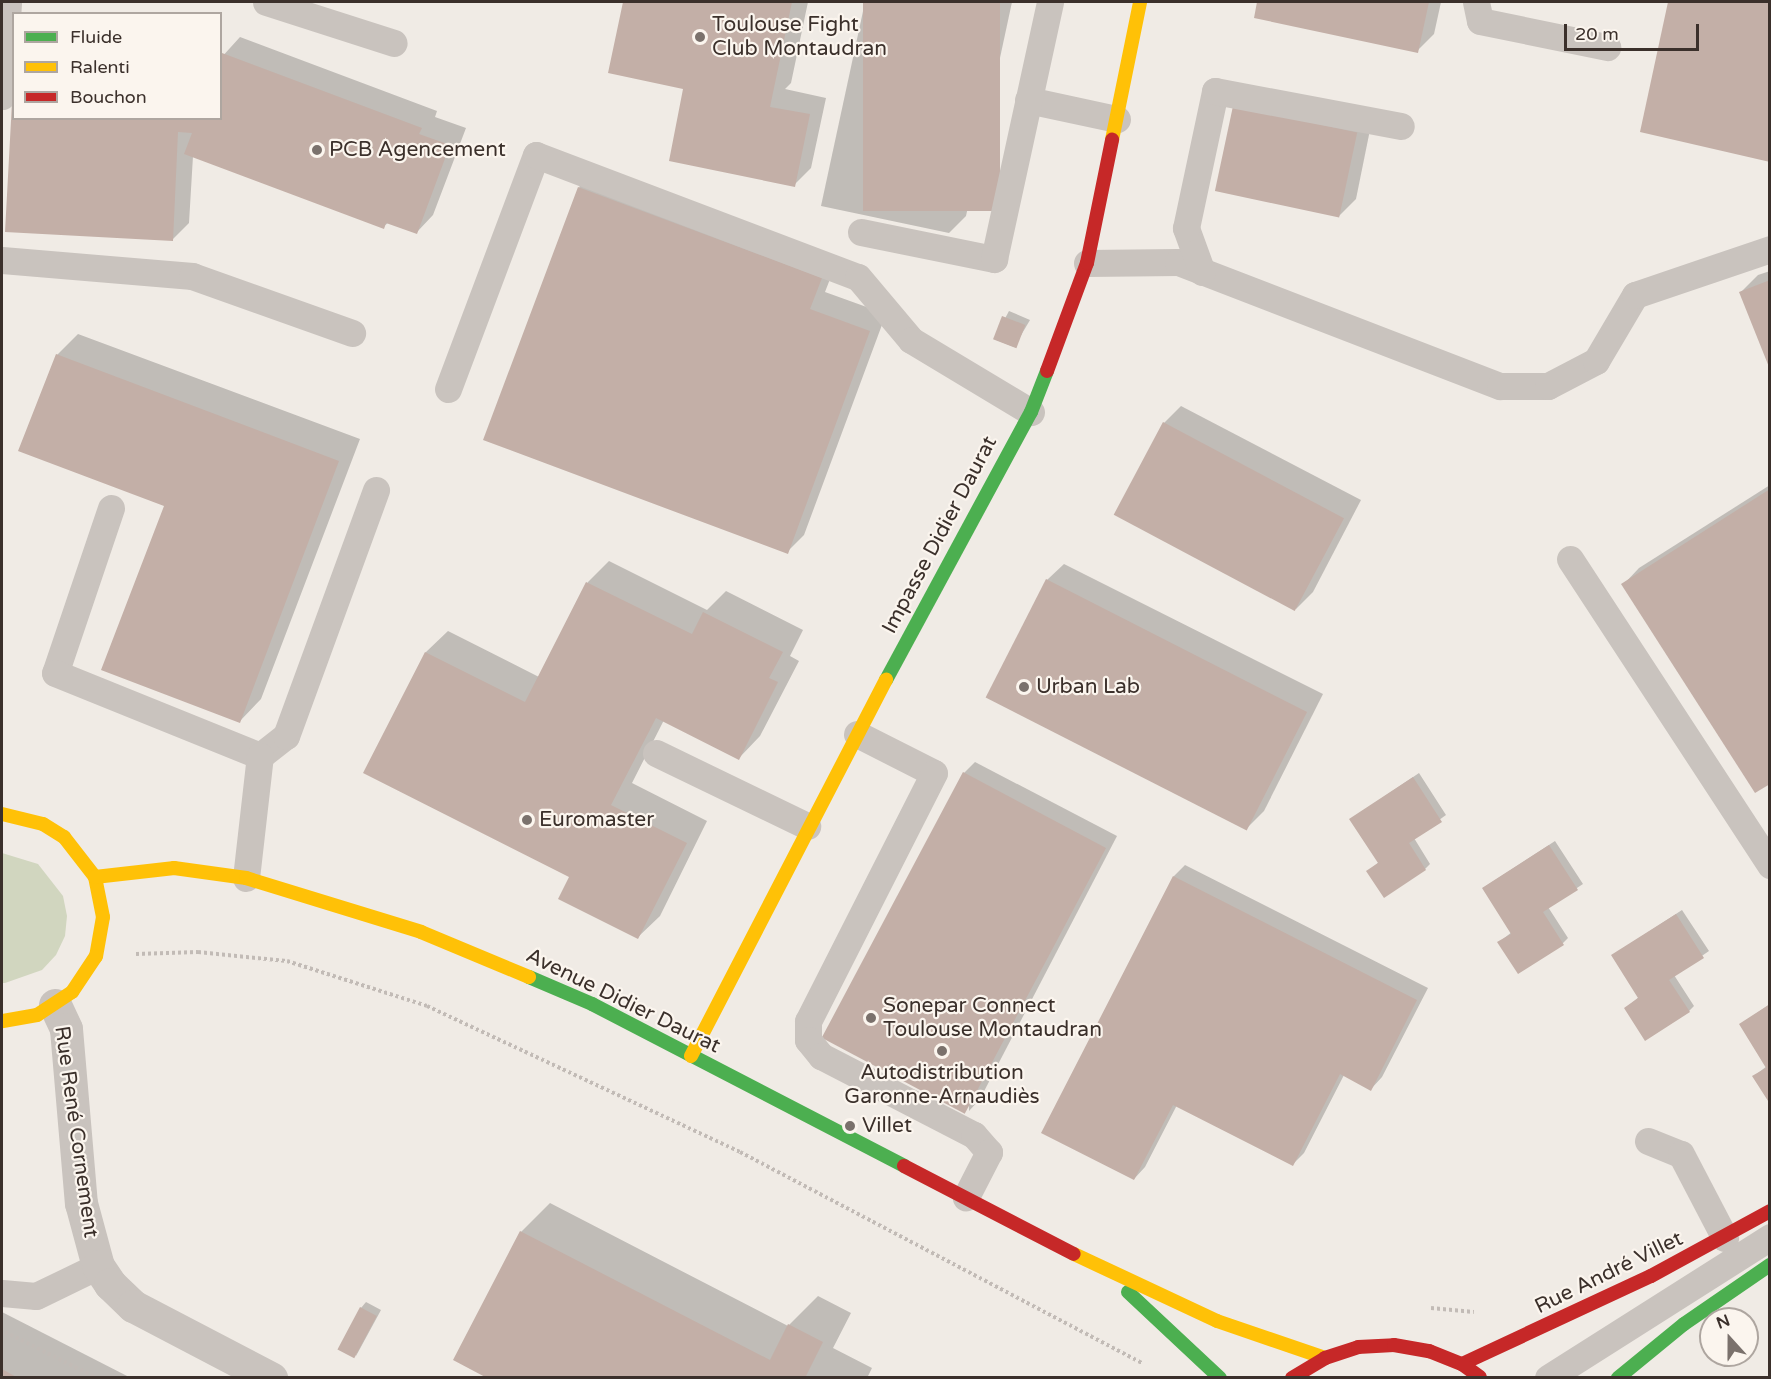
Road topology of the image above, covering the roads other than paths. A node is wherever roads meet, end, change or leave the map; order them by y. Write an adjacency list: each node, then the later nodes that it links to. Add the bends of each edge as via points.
1 (8, 2): 8 (lane)
2 (266, 2): 6 (lane)
3 (1050, 2): 9 (lane)
4 (1140, 2): 10 (main road, Impasse Didier Daurat)
5 (1476, 2): 7 (lane, via 1480,21)
6 (394, 43)
7 (1607, 46)
8 (2, 96)
9 (1028, 100): 10 (lane); 12 (lane, via 994,259)
10 (1117, 119): 15 (main road, Impasse Didier Daurat)
11 (1401, 126): 16 (lane, via 1215,91 1186,228)
12 (861, 232)
13 (1770, 249): 16 (lane, via 1635,295 1596,361 1548,386 1500,386)
14 (2, 260): 17 (lane, via 192,276)
15 (1087, 263): 16 (lane, via 1178,262); 19 (main road, Impasse Didier Daurat)
16 (1202, 272)
17 (352, 333)
18 (448, 388): 19 (lane, via 536,155 858,276 911,340)
19 (1031, 412): 23 (main road, Impasse Didier Daurat)
20 (376, 490): 25 (lane, via 286,736)
21 (111, 508): 25 (lane, via 55,673)
22 (1570, 559): 28 (lane)
23 (856, 734): 27 (main road, Impasse Didier Daurat); 35 (lane, via 934,773 808,1021 808,1040 821,1056 974,1135 989,1152)
24 (656, 753): 27 (lane)
25 (260, 756): 30 (lane)
26 (4, 808): 29 (main road, via 64,837)
27 (807, 826): 33 (main road, Impasse Didier Daurat)
28 (1770, 865)
29 (95, 878): 30 (main road, Avenue Didier Daurat, via 174,868); 31 (main road, via 103,917 96,956 72,992)
30 (246, 878): 33 (main road, Avenue Didier Daurat, via 421,932 592,1004)
31 (55, 1005): 32 (main road, via 36,1015); 40 (street, Rue René Cornement, via 66,1029 81,1203)
32 (2, 1021)
33 (691, 1056): 35 (main road, Avenue Didier Daurat)
34 (1648, 1141): 38 (lane, via 1682,1154)
35 (966, 1197): 41 (main road, Avenue Didier Daurat)
36 (1770, 1211): 38 (main road, Rue André Villet)
37 (1770, 1237): 49 (lane)
38 (1725, 1238): 44 (main road, Rue André Villet, via 1534,1333)
39 (1770, 1265): 50 (main road, via 1684,1324)
40 (98, 1266): 42 (lane, via 36,1296); 45 (street, Rue René Cornement, via 115,1291 133,1306)
41 (1102, 1269): 43 (main road, Avenue Didier Daurat, via 1217,1321); 46 (main road, Avenue Didier Daurat, via 1190,1345)
42 (2, 1293)
43 (1325, 1358): 44 (main road, via 1358,1347 1394,1345 1429,1351); 47 (main road)
44 (1462, 1364): 48 (main road)
45 (271, 1377)
46 (1220, 1377)
47 (1292, 1377)
48 (1481, 1377)
49 (1548, 1377)
50 (1618, 1377)

